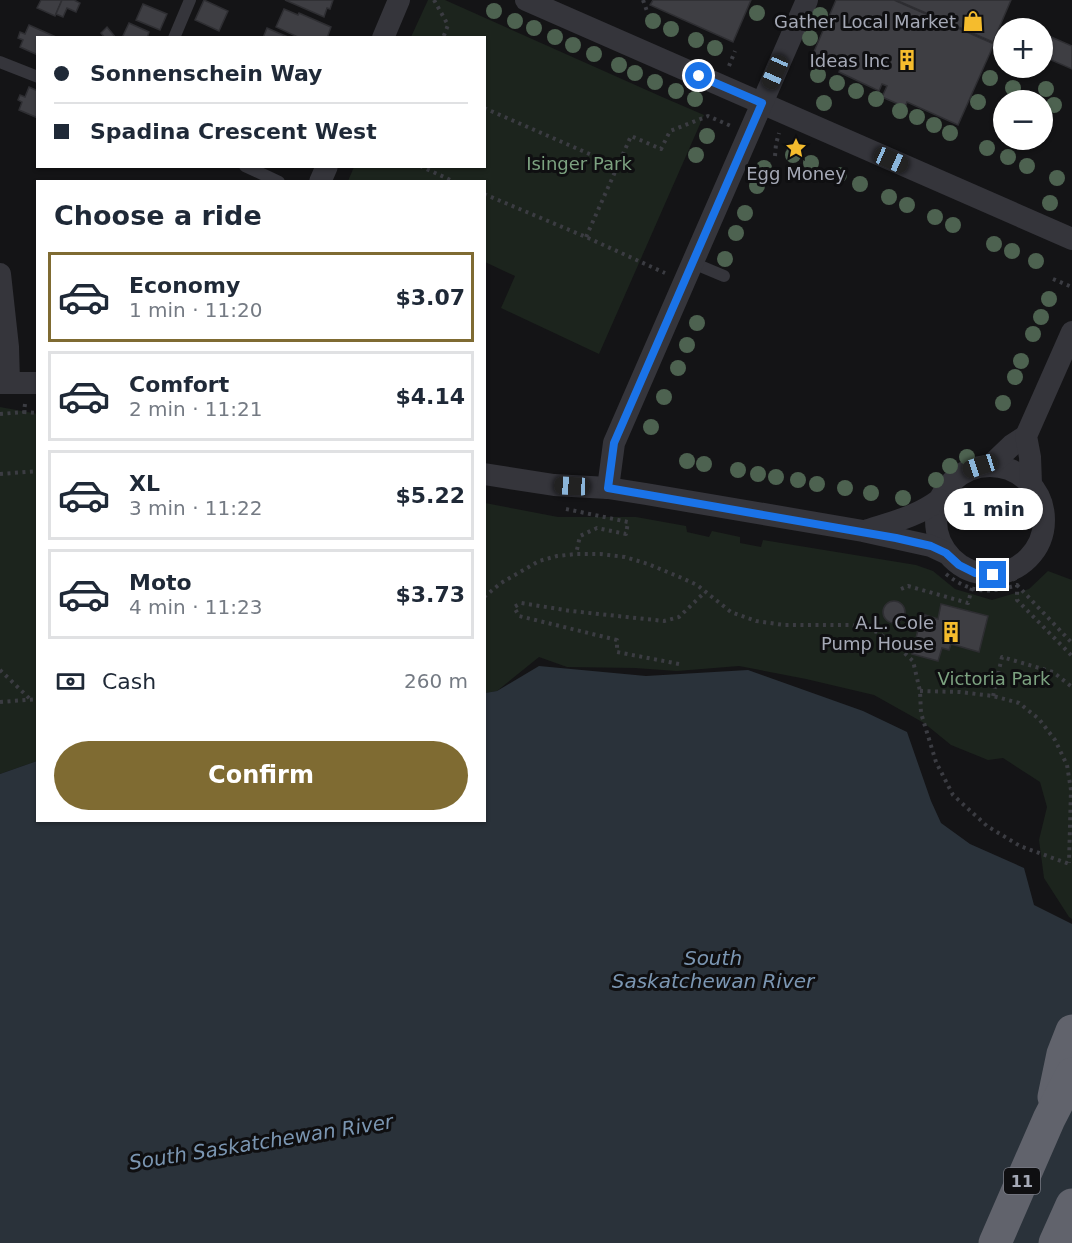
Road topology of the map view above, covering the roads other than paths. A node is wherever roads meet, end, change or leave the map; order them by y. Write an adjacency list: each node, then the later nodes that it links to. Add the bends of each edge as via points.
1 (190, 0): 5 (lane)
2 (399, 0): 6 (street)
3 (526, 0): 9 (street)
4 (807, 0): 9 (street)
5 (175, 36)
6 (384, 36)
7 (0, 62): 8 (lane)
8 (36, 76)
9 (762, 103): 12 (street); 13 (street)
10 (249, 168): 11 (lane)
11 (276, 180)
12 (1072, 239)
13 (693, 263): 15 (lane); 23 (street, via 614,443)
14 (0, 274): 17 (street, via 8,347)
15 (724, 276)
16 (1072, 332): 19 (street)
17 (4, 383): 18 (street)
18 (36, 383)
19 (1026, 436): 20 (street); 22 (street)
20 (990, 466): 22 (street, via 1013,471); 24 (street, via 965,471 952,480)
21 (486, 474): 23 (street, via 554,485)
22 (1031, 484): 26 (street, via 1044,513 1044,531 1037,548 1014,578 975,573)
23 (608, 488): 25 (street)
24 (939, 500): 25 (street, via 910,517); 26 (street, via 935,523)
25 (864, 531): 26 (street)
26 (946, 553)
27 (1072, 1031): 29 (highway)
28 (1072, 1074): 29 (highway, 11)
29 (1049, 1119): 31 (highway, 11)
30 (1072, 1205): 32 (highway)
31 (995, 1243)
32 (1055, 1243)

